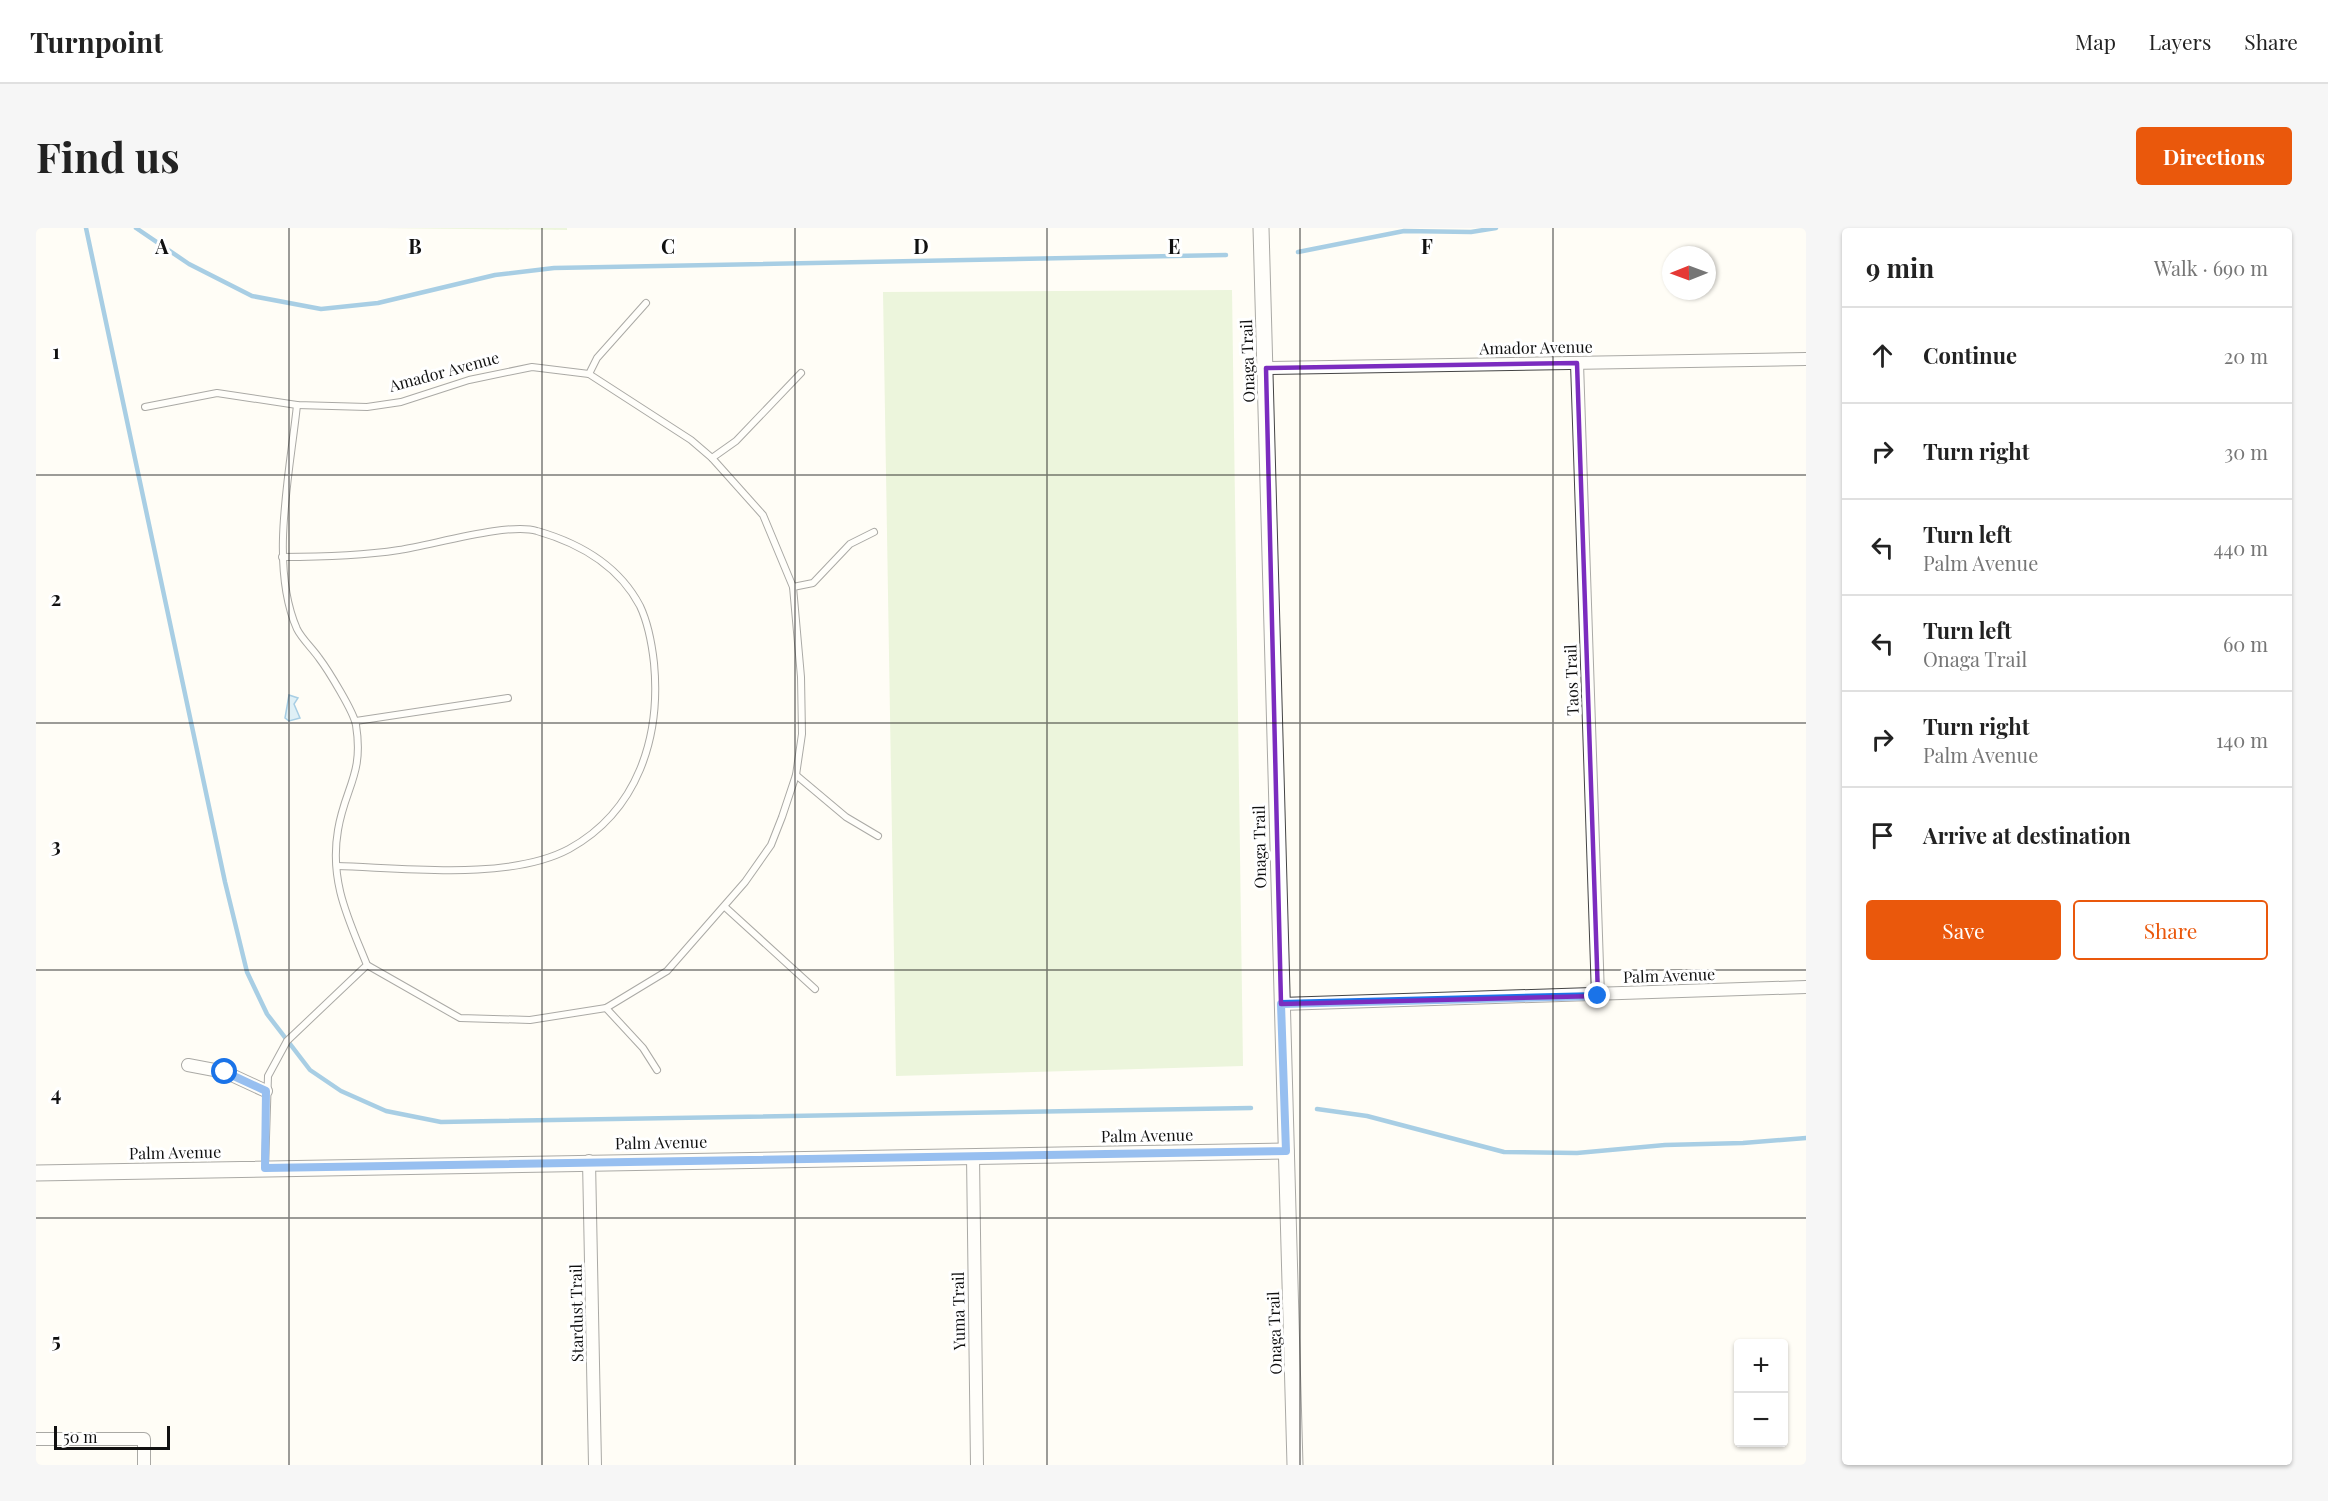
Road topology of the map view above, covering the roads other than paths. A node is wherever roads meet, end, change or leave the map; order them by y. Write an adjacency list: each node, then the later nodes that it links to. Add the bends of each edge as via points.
1 (1261, 228): 5 (street, Onaga Trail)
2 (646, 303): 7 (lane, via 597,358)
3 (1806, 359): 4 (street, Amador Avenue)
4 (1577, 363): 5 (street, Amador Avenue); 23 (street, Taos Trail)
5 (1266, 368): 24 (street, Onaga Trail)
6 (801, 373): 10 (lane, via 736,441)
7 (589, 374): 8 (lane, Amador Avenue, via 532,367 469,380 401,402 368,406); 10 (lane, via 691,440)
8 (297, 405): 9 (lane, Amador Avenue, via 217,393); 12 (lane)
9 (145, 407)
10 (712, 458): 13 (lane, via 763,515)
11 (874, 532): 13 (lane, via 850,544 813,583)
12 (282, 557): 15 (lane, via 286,598 298,631); 18 (lane, via 344,557 508,528 534,530 596,555 640,606 652,647 656,686 652,738 637,777 595,833 567,850 508,868)
13 (793, 587): 16 (lane, via 802,734)
14 (508, 698): 15 (lane)
15 (356, 721): 18 (lane, via 359,753 338,830)
16 (796, 775): 17 (lane, via 846,817); 19 (lane, via 771,845)
17 (878, 836)
18 (337, 866): 20 (lane, via 347,921)
19 (725, 907): 22 (lane); 25 (lane, via 667,971)
20 (368, 965): 25 (lane, via 460,1018 530,1020); 28 (lane, via 287,1041 268,1076)
21 (1806, 987): 23 (street, Palm Avenue)
22 (815, 989)
23 (1598, 996): 24 (street, Palm Avenue)
24 (1281, 1004): 29 (street, Onaga Trail)
25 (606, 1008): 27 (lane, via 643,1048)
26 (188, 1065): 28 (street, via 225,1072)
27 (657, 1070)
28 (266, 1091): 32 (lane)
29 (1286, 1151): 30 (street, Palm Avenue); 38 (street, Onaga Trail)
30 (972, 1156): 31 (street, Palm Avenue); 37 (street, Yuma Trail)
31 (589, 1161): 32 (street, Palm Avenue); 36 (street, Stardust Trail)
32 (265, 1168): 33 (street, Palm Avenue)
33 (36, 1173)
34 (36, 1439): 35 (street, via 144,1439)
35 (144, 1465)
36 (595, 1465)
37 (977, 1465)
38 (1295, 1465)

